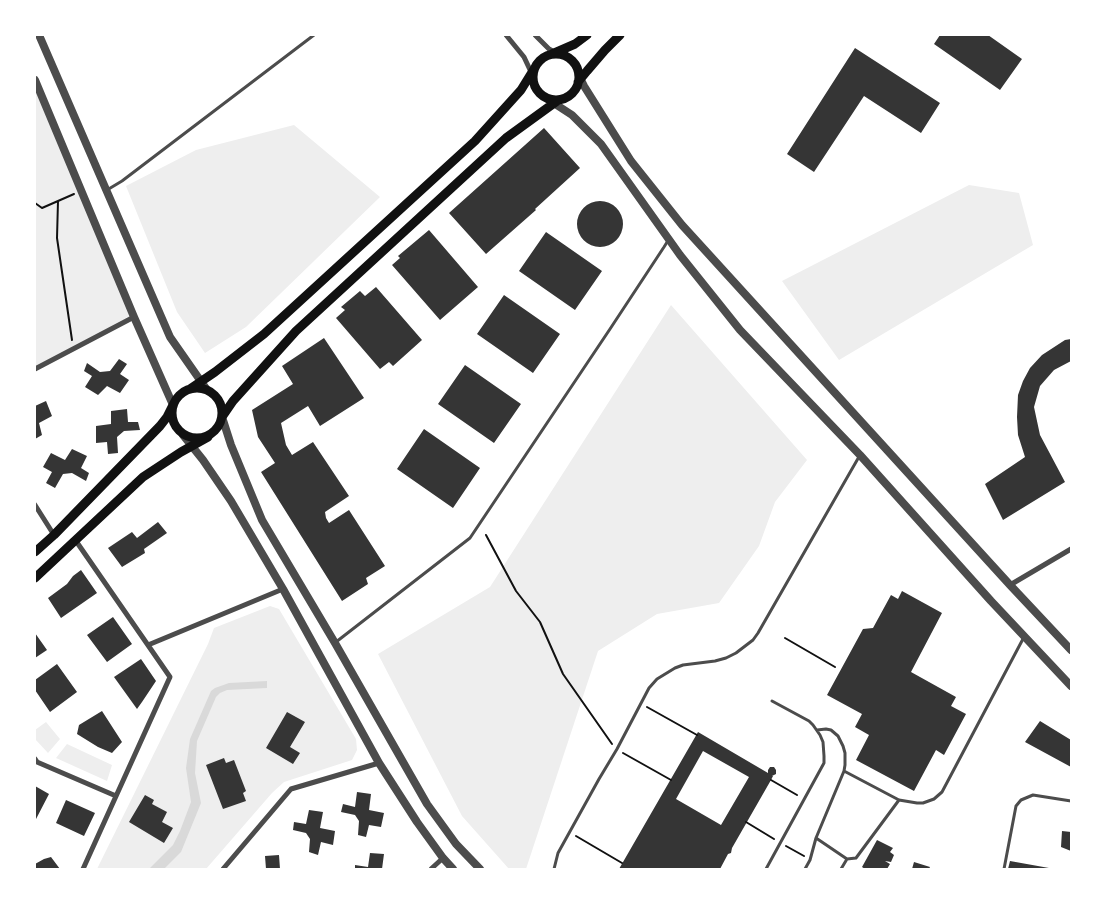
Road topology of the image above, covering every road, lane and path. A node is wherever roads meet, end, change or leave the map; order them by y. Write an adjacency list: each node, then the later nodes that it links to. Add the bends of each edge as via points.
1 (39, 35): 12 (street)
2 (314, 35): 12 (lane)
3 (506, 35): 8 (street)
4 (536, 35): 7 (street)
5 (587, 35): 7 (main road)
6 (620, 35): 9 (main road)
7 (555, 54): 8 (main road, via 538,62); 9 (main road, via 572,62)
8 (533, 73): 11 (main road, via 537,91); 20 (main road, via 475,141 264,334)
9 (579, 79): 11 (main road, via 571,95); 36 (street, via 631,161 682,225)
10 (35, 80): 13 (street)
11 (553, 101): 16 (street, via 601,144); 24 (main road, via 506,138 296,331)
12 (106, 190): 20 (street, via 170,337)
13 (82, 191): 14 (path); 17 (street)
14 (58, 201): 15 (path, via 42,208); 18 (path, via 58,238)
15 (35, 203)
16 (669, 238): 28 (street, via 740,330); 40 (lane, via 470,538)
17 (134, 317): 18 (street); 23 (street)
18 (73, 350): 19 (street)
19 (35, 370)
20 (201, 382): 21 (main road); 22 (street)
21 (190, 389): 22 (main road); 23 (main road, via 183,392)
22 (207, 390): 24 (main road, via 219,400)
23 (173, 405): 25 (main road, via 173,421); 30 (main road, via 160,426)
24 (222, 417): 26 (main road, via 220,425); 40 (street, via 262,520)
25 (183, 434): 26 (main road, via 199,439); 27 (street)
26 (208, 437): 27 (main road)
27 (192, 446): 32 (main road, via 143,478); 37 (street, via 230,500)
28 (860, 455): 38 (street); 46 (lane, via 752,640 726,658 683,665 666,672 649,688)
29 (35, 505): 30 (street)
30 (54, 535): 34 (main road)
31 (486, 535): 49 (path, via 516,591 540,622 562,674)
32 (76, 540): 35 (main road); 41 (street)
33 (1071, 549): 36 (street)
34 (35, 552)
35 (35, 578)
36 (1010, 585): 42 (street)
37 (283, 589): 41 (street); 51 (street)
38 (1024, 636): 44 (street); 57 (lane, via 942,792 924,803)
39 (785, 638): 43 (path)
40 (335, 643): 68 (street, via 427,804 456,844)
41 (148, 645): 55 (street, via 170,677)
42 (1071, 650)
43 (835, 667)
44 (1071, 686)
45 (772, 701): 47 (lane, via 809,721)
46 (641, 703): 48 (path); 49 (lane)
47 (817, 730): 52 (lane, via 826,728 838,736 845,753); 56 (lane, via 823,742 824,763)
48 (697, 735)
49 (616, 749): 53 (path); 59 (lane)
50 (36, 762): 55 (street)
51 (379, 763): 61 (street); 65 (street, via 291,788)
52 (844, 771): 57 (lane); 60 (lane)
53 (671, 780)
54 (771, 780): 56 (path)
55 (116, 796): 64 (street)
56 (804, 799): 70 (lane)
57 (900, 800): 62 (lane, via 856,858)
58 (1071, 801): 73 (lane, via 1032,795 1021,800 1016,806)
59 (569, 832): 63 (path); 69 (lane)
60 (816, 838): 62 (lane); 71 (lane)
61 (443, 858): 66 (street); 67 (street)
62 (847, 859): 72 (lane)
63 (622, 864)
64 (83, 869)
65 (223, 869)
66 (431, 869)
67 (453, 869)
68 (480, 869)
69 (554, 869)
70 (766, 869)
71 (805, 869)
72 (841, 869)
73 (1004, 869)

